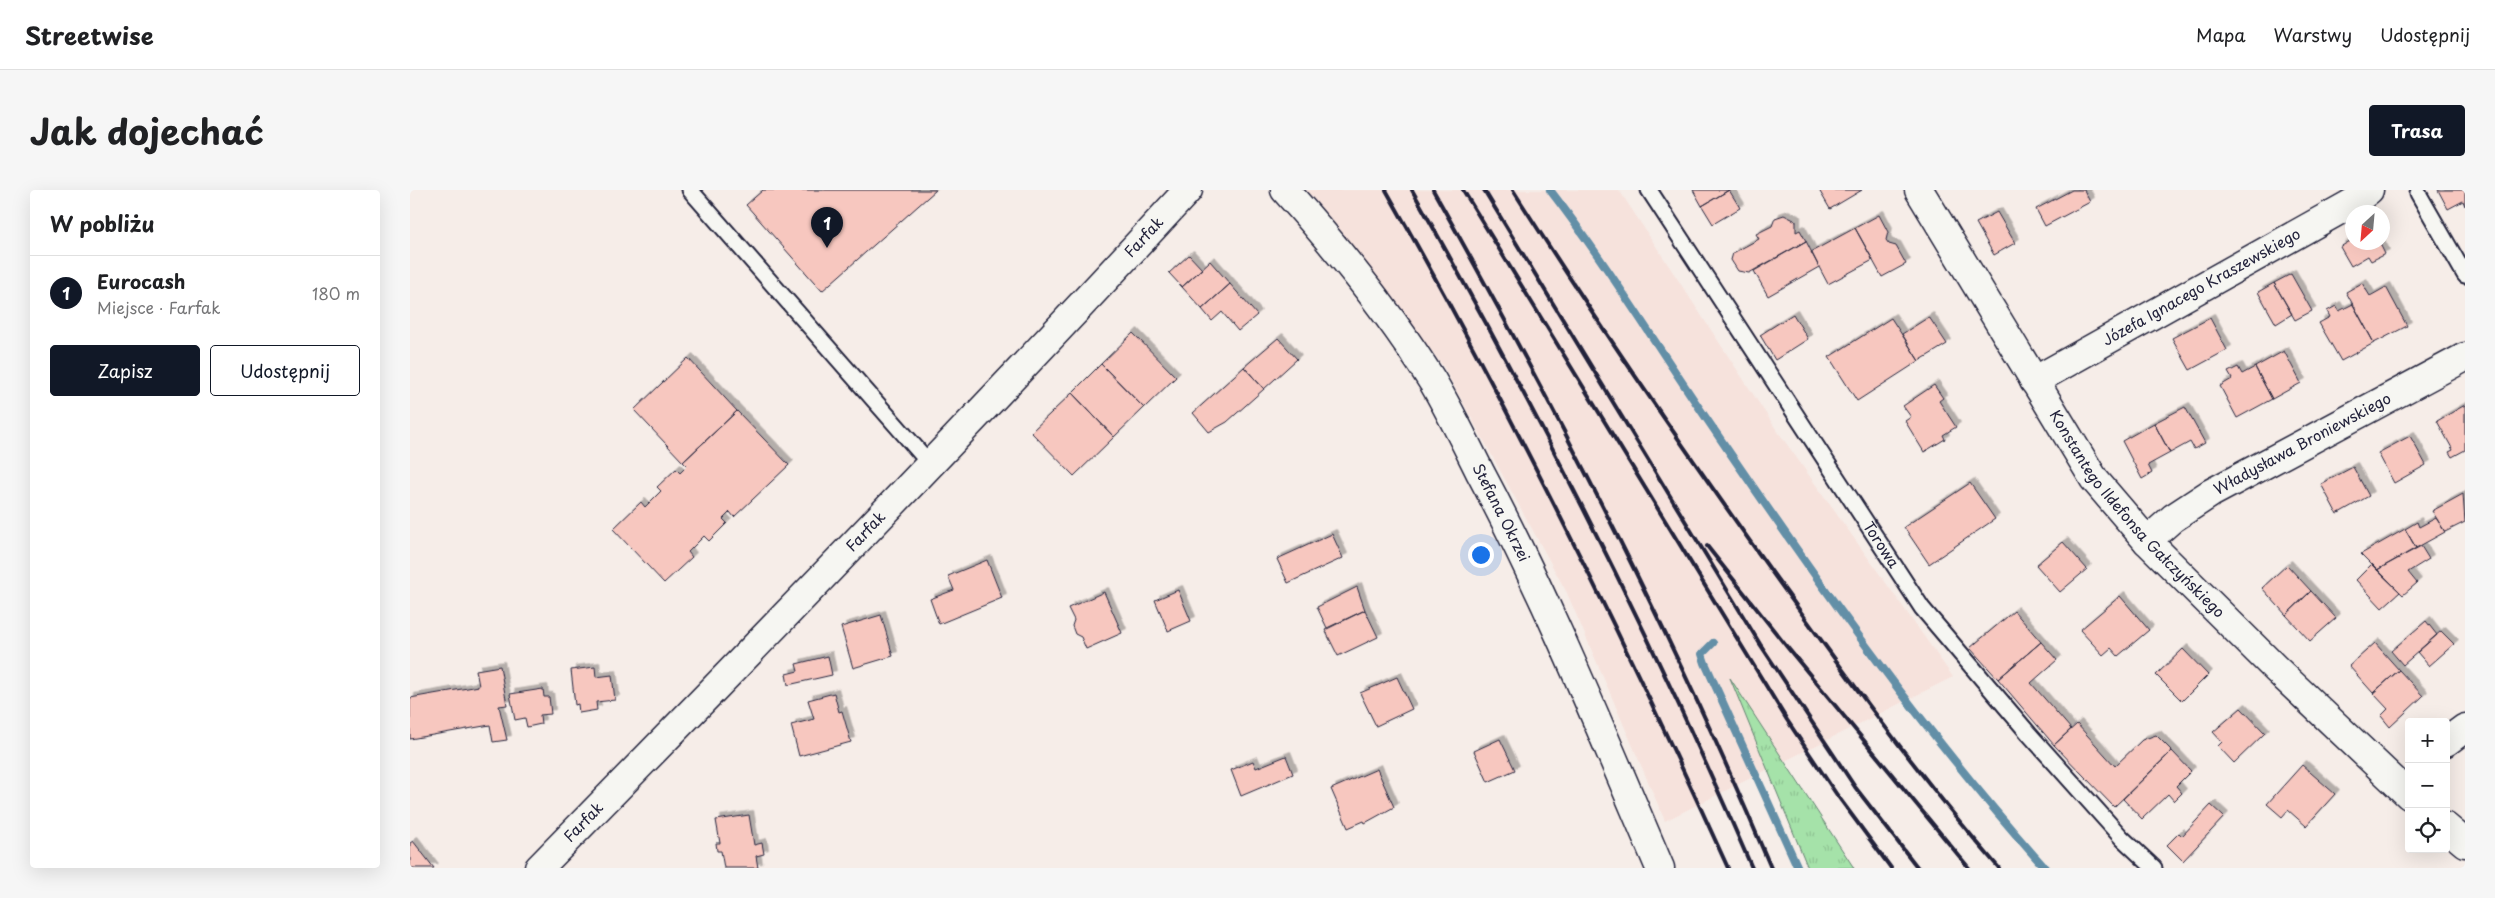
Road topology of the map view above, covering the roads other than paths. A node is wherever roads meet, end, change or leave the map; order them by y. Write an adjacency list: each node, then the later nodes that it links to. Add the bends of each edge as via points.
1 (690, 190): 11 (lane)
2 (1188, 190): 11 (street, Farfak)
3 (1284, 190): 19 (street, Stefana Okrzei, via 1334,244 1383,308 1433,383 1507,523)
4 (1650, 190): 20 (lane, Torowa, via 1922,608 2035,742 2122,838)
5 (1919, 190): 10 (street, Konstantego Ildefonsa Gałczyńskiego)
6 (2369, 190): 10 (street, Józefa Ignacego Kraszewskiego, via 2354,202)
7 (2418, 193): 8 (lane)
8 (2465, 275)
9 (2465, 357): 12 (street, Władysława Broniewskiego, via 2211,493 2173,518)
10 (2034, 381): 12 (street, Konstantego Ildefonsa Gałczyńskiego, via 2094,479)
11 (931, 464): 18 (street, Farfak)
12 (2147, 541): 15 (street, Konstantego Ildefonsa Gałczyńskiego)
13 (2465, 728): 14 (street)
14 (2450, 739)
15 (2405, 786)
16 (2450, 830): 17 (street)
17 (2465, 843)
18 (539, 868)
19 (1660, 868)
20 (2154, 868)

